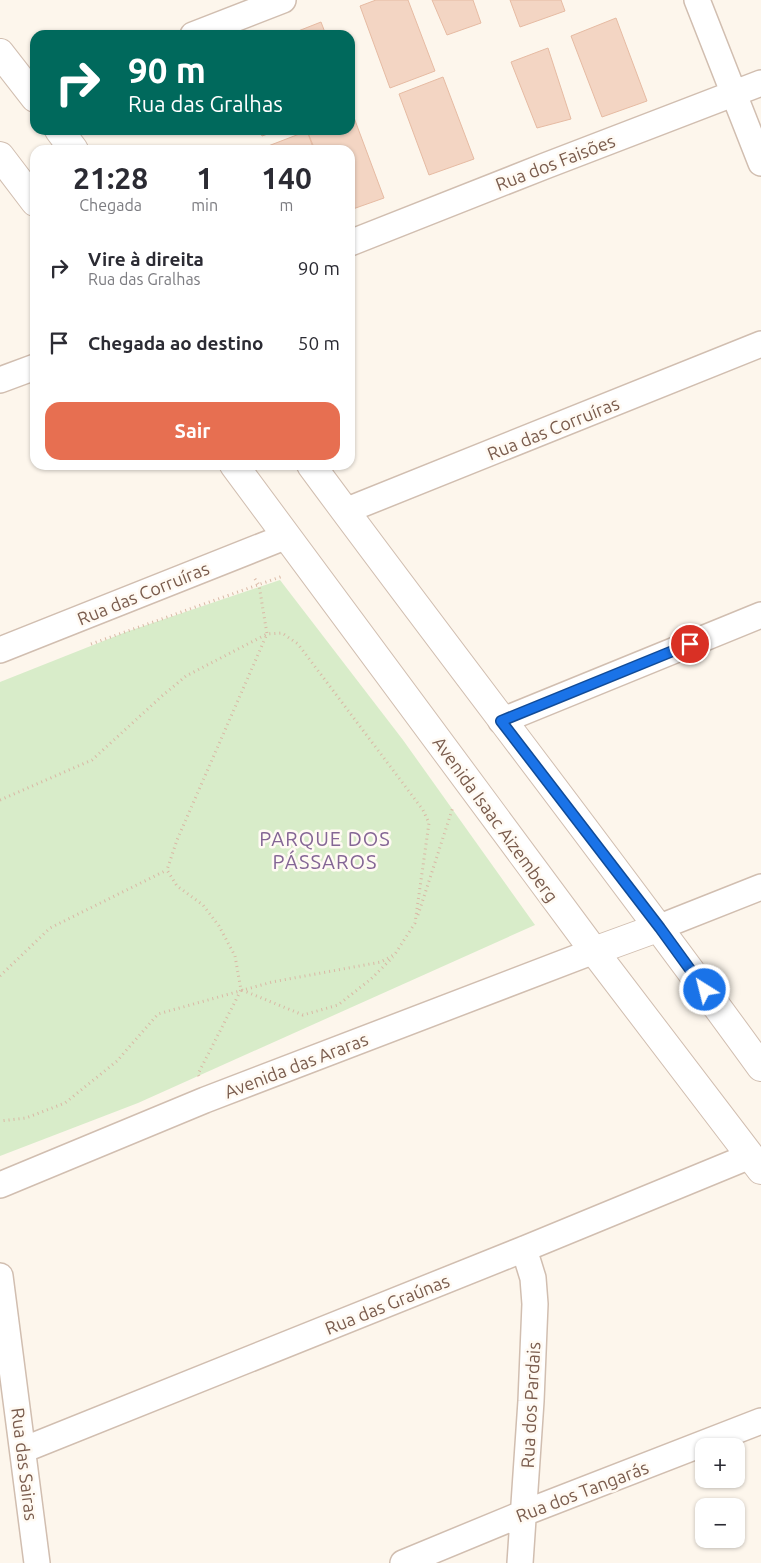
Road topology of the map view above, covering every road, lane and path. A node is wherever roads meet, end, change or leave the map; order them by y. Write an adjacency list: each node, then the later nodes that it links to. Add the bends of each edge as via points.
1 (283, 0): 3 (street)
2 (697, 0): 7 (street)
3 (206, 30)
4 (0, 53): 6 (street)
5 (761, 83): 7 (street, Rua dos Faisões)
6 (30, 91)
7 (733, 94): 9 (street); 11 (street, Rua dos Faisões)
8 (0, 156): 10 (street)
9 (761, 163)
10 (30, 195)
11 (355, 242)
12 (761, 344): 17 (street, Rua das Corruíras)
13 (30, 369): 14 (street)
14 (0, 380)
15 (238, 470): 18 (street, Avenida Isaac Aizemberg)
16 (315, 470): 17 (street)
17 (345, 511): 26 (street)
18 (287, 536): 19 (street, Rua das Corruíras); 33 (street, Avenida Isaac Aizemberg)
19 (239, 555): 21 (path); 25 (street, Rua das Corruíras)
20 (289, 574): 21 (path)
21 (259, 585): 23 (path); 24 (path)
22 (761, 615): 26 (street)
23 (267, 634): 27 (path, via 186,676 92,760); 29 (path); 31 (path, via 282,633 298,644 423,810 429,823)
24 (83, 647)
25 (0, 650)
26 (501, 721): 32 (street)
27 (0, 800)
28 (455, 800): 31 (path)
29 (167, 870): 35 (path, via 50,928); 36 (path, via 177,886 203,905 219,926 235,956)
30 (761, 887): 32 (street)
31 (415, 923): 34 (path)
32 (660, 928): 33 (street); 37 (street)
33 (594, 951): 38 (street, Avenida das Araras); 40 (street, Avenida Isaac Aizemberg)
34 (396, 954): 36 (path, via 381,962 307,974); 36 (path, via 338,1005 303,1015)
35 (0, 976)
36 (241, 990): 38 (path, via 198,1074); 39 (path, via 158,1014 117,1061 65,1103 26,1118)
37 (761, 1067)
38 (205, 1100): 41 (street, Avenida das Araras)
39 (0, 1121)
40 (756, 1163): 42 (street, Rua das Graúnas)
41 (0, 1186)
42 (524, 1249): 45 (street, Rua das Graúnas); 46 (street, Rua dos Pardais, via 533,1278 535,1304)
43 (0, 1276): 45 (street, Rua das Sairas)
44 (761, 1422): 46 (street, Rua dos Tangarás)
45 (23, 1450): 47 (street, Rua das Sairas)
46 (524, 1513): 48 (street, Rua dos Tangarás); 49 (street, Rua dos Pardais)
47 (37, 1563)
48 (403, 1563)
49 (520, 1563)

